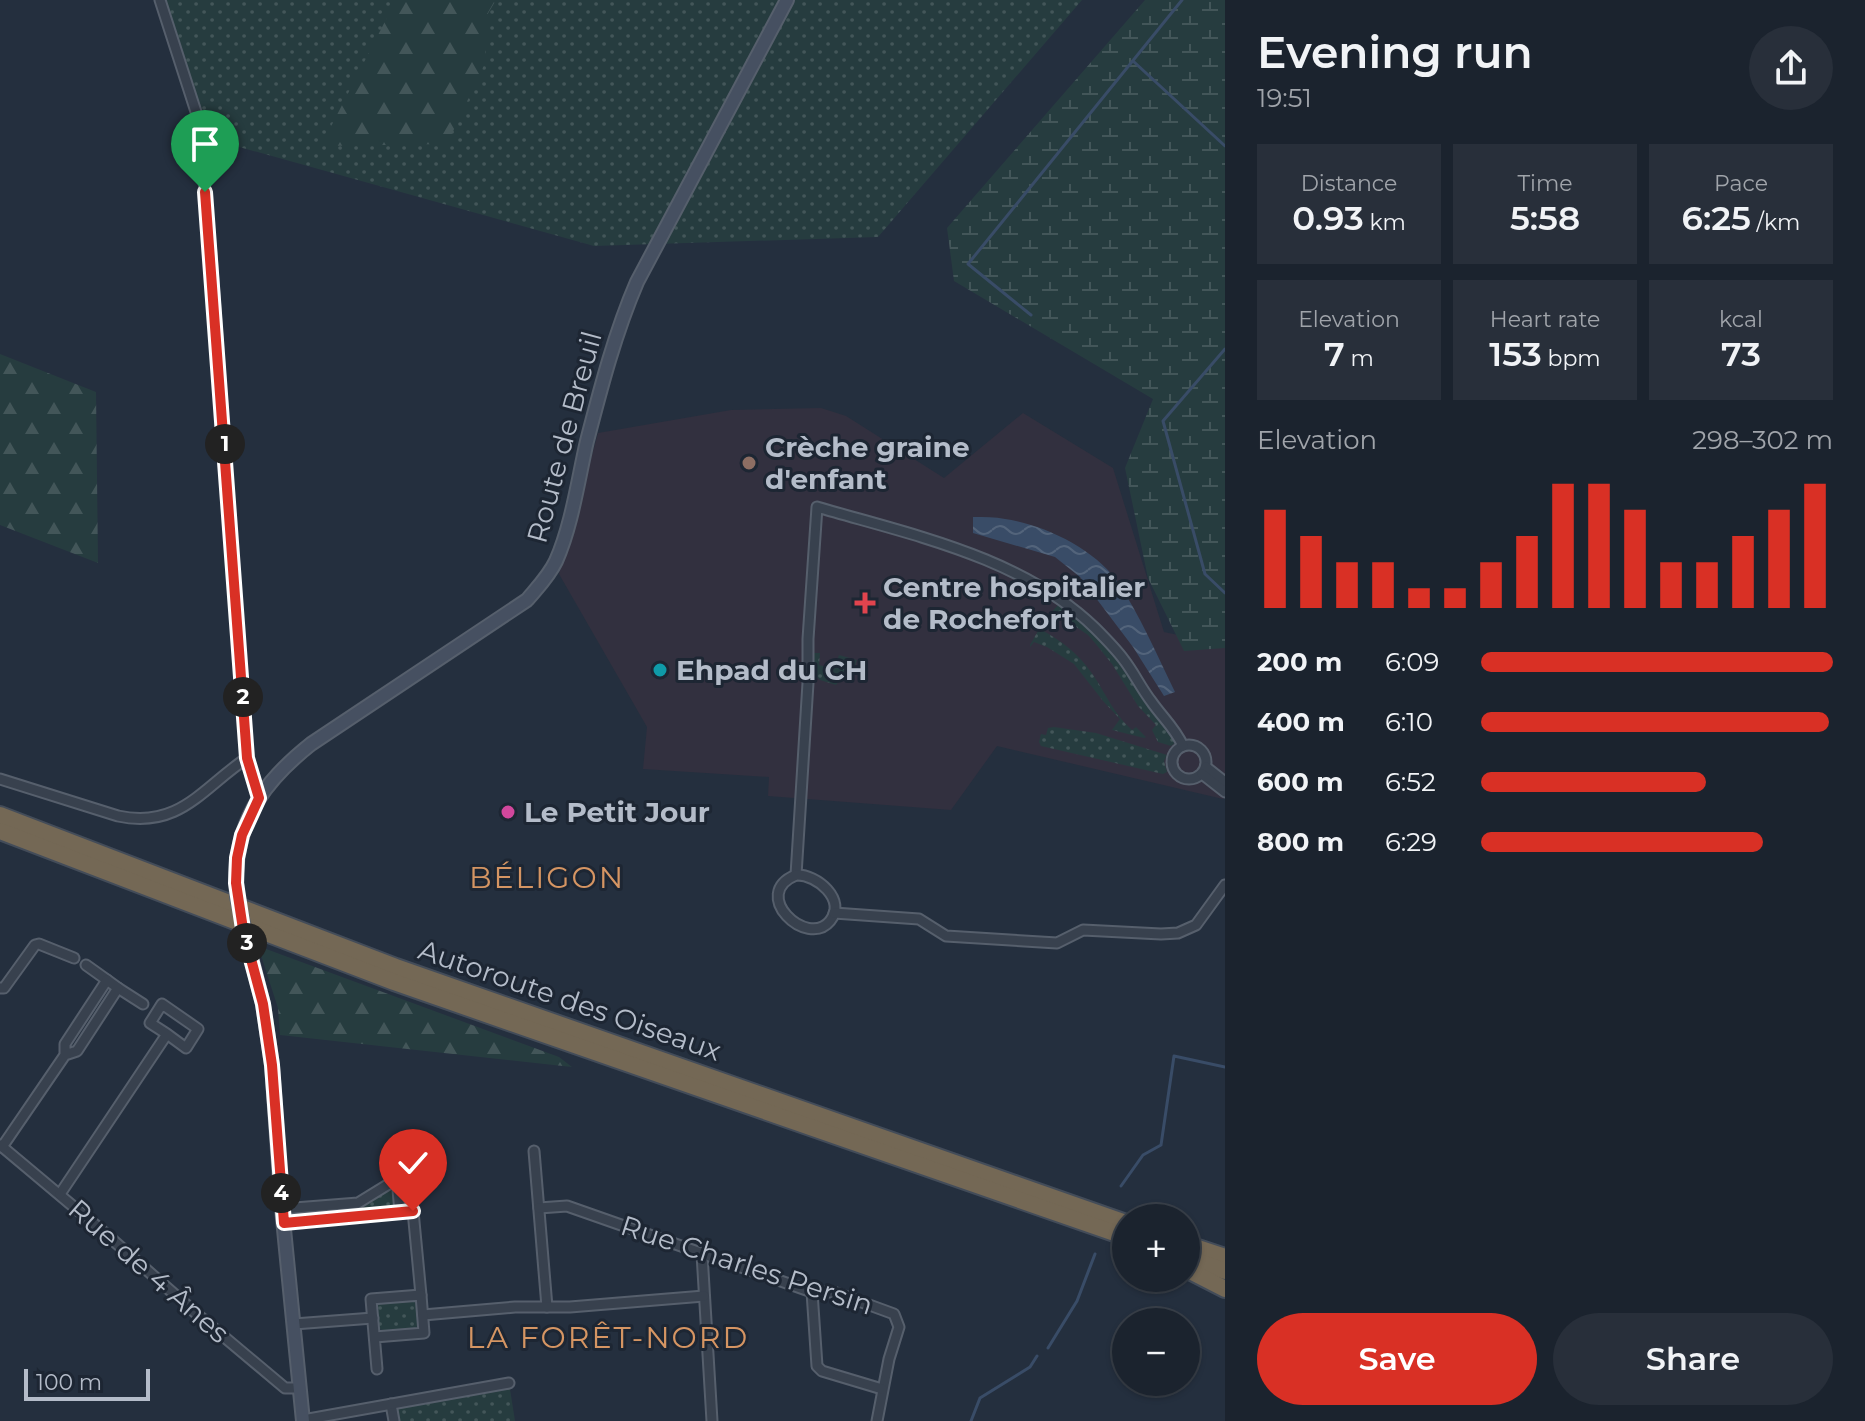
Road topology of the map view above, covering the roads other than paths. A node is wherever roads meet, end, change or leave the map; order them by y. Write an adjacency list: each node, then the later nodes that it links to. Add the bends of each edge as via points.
1 (160, 0): 4 (street, via 198,118)
2 (787, 0): 9 (street, Route de Breuil, via 625,310 565,534 544,580 527,600 311,744 288,762)
3 (1183, 746): 5 (street, via 1203,751); 5 (street, via 1172,759 1175,773 1188,780); 12 (street, via 1123,658 1057,598 976,556 817,507)
4 (247, 758): 6 (street, via 196,799 148,819 118,816); 9 (street)
5 (1204, 771): 7 (street); 8 (street)
6 (0, 779)
7 (1225, 782)
8 (1225, 792)
9 (259, 798): 29 (street, Route de Breuil, bridge, via 242,835 236,873 272,1065)
10 (0, 815): 30 (highway, Autoroute des Oiseaux, via 410,972)
11 (0, 831): 26 (highway, Autoroute des Oiseaux, via 394,982)
12 (796, 875): 14 (street, via 825,888 834,901); 14 (street, via 779,893 779,906 787,916 814,929 823,927)
13 (1225, 885): 14 (street, via 1196,925 1178,933 1083,930 1057,943 946,936 919,919)
14 (834, 913)
15 (74, 958): 18 (street, via 35,945)
16 (86, 965): 17 (street)
17 (107, 980): 19 (street); 22 (street, via 65,1044)
18 (0, 988)
19 (118, 988): 20 (street); 22 (street, via 77,1051)
20 (143, 1004)
21 (167, 1034): 21 (street, via 186,1048 198,1029 162,1004 150,1023); 25 (street)
22 (65, 1055): 23 (street)
23 (1, 1146): 25 (street, Rue de 4 Ânes)
24 (534, 1151): 27 (street)
25 (60, 1194): 50 (street, Rue de 4 Ânes, via 285,1388)
26 (1038, 1206): 31 (highway, Autoroute des Oiseaux); 32 (highway)
27 (539, 1208): 34 (street, Rue Charles Persin, via 567,1206); 43 (street)
28 (400, 1212): 29 (street); 29 (street, via 397,1179 358,1203); 41 (street, via 413,1211)
29 (283, 1216): 46 (street, Route de Breuil)
30 (1112, 1218)
31 (1112, 1232)
32 (1112, 1237)
33 (1200, 1249): 35 (highway)
34 (702, 1254): 40 (street, Rue Charles Persin); 42 (street)
35 (1225, 1257)
36 (1200, 1262): 37 (highway)
37 (1225, 1271)
38 (1200, 1276): 39 (highway)
39 (1225, 1289)
40 (812, 1292): 51 (street, via 817,1366); 51 (street, Rue Charles Persin, via 834,1292 894,1314 899,1327)
41 (421, 1295): 44 (street); 45 (street, via 371,1299)
42 (704, 1296): 43 (street); 55 (street)
43 (547, 1307): 44 (street)
44 (423, 1315): 47 (street, via 424,1333)
45 (373, 1318): 46 (street); 47 (street)
46 (294, 1324): 50 (street, Route de Breuil)
47 (375, 1337): 48 (street)
48 (377, 1369)
49 (509, 1383): 52 (street)
50 (300, 1388): 53 (street, Route de Breuil)
51 (882, 1389): 56 (street, Rue Charles Persin)
52 (391, 1404): 53 (street); 54 (street)
53 (303, 1420)
54 (394, 1421)
55 (712, 1421)
56 (877, 1421)

